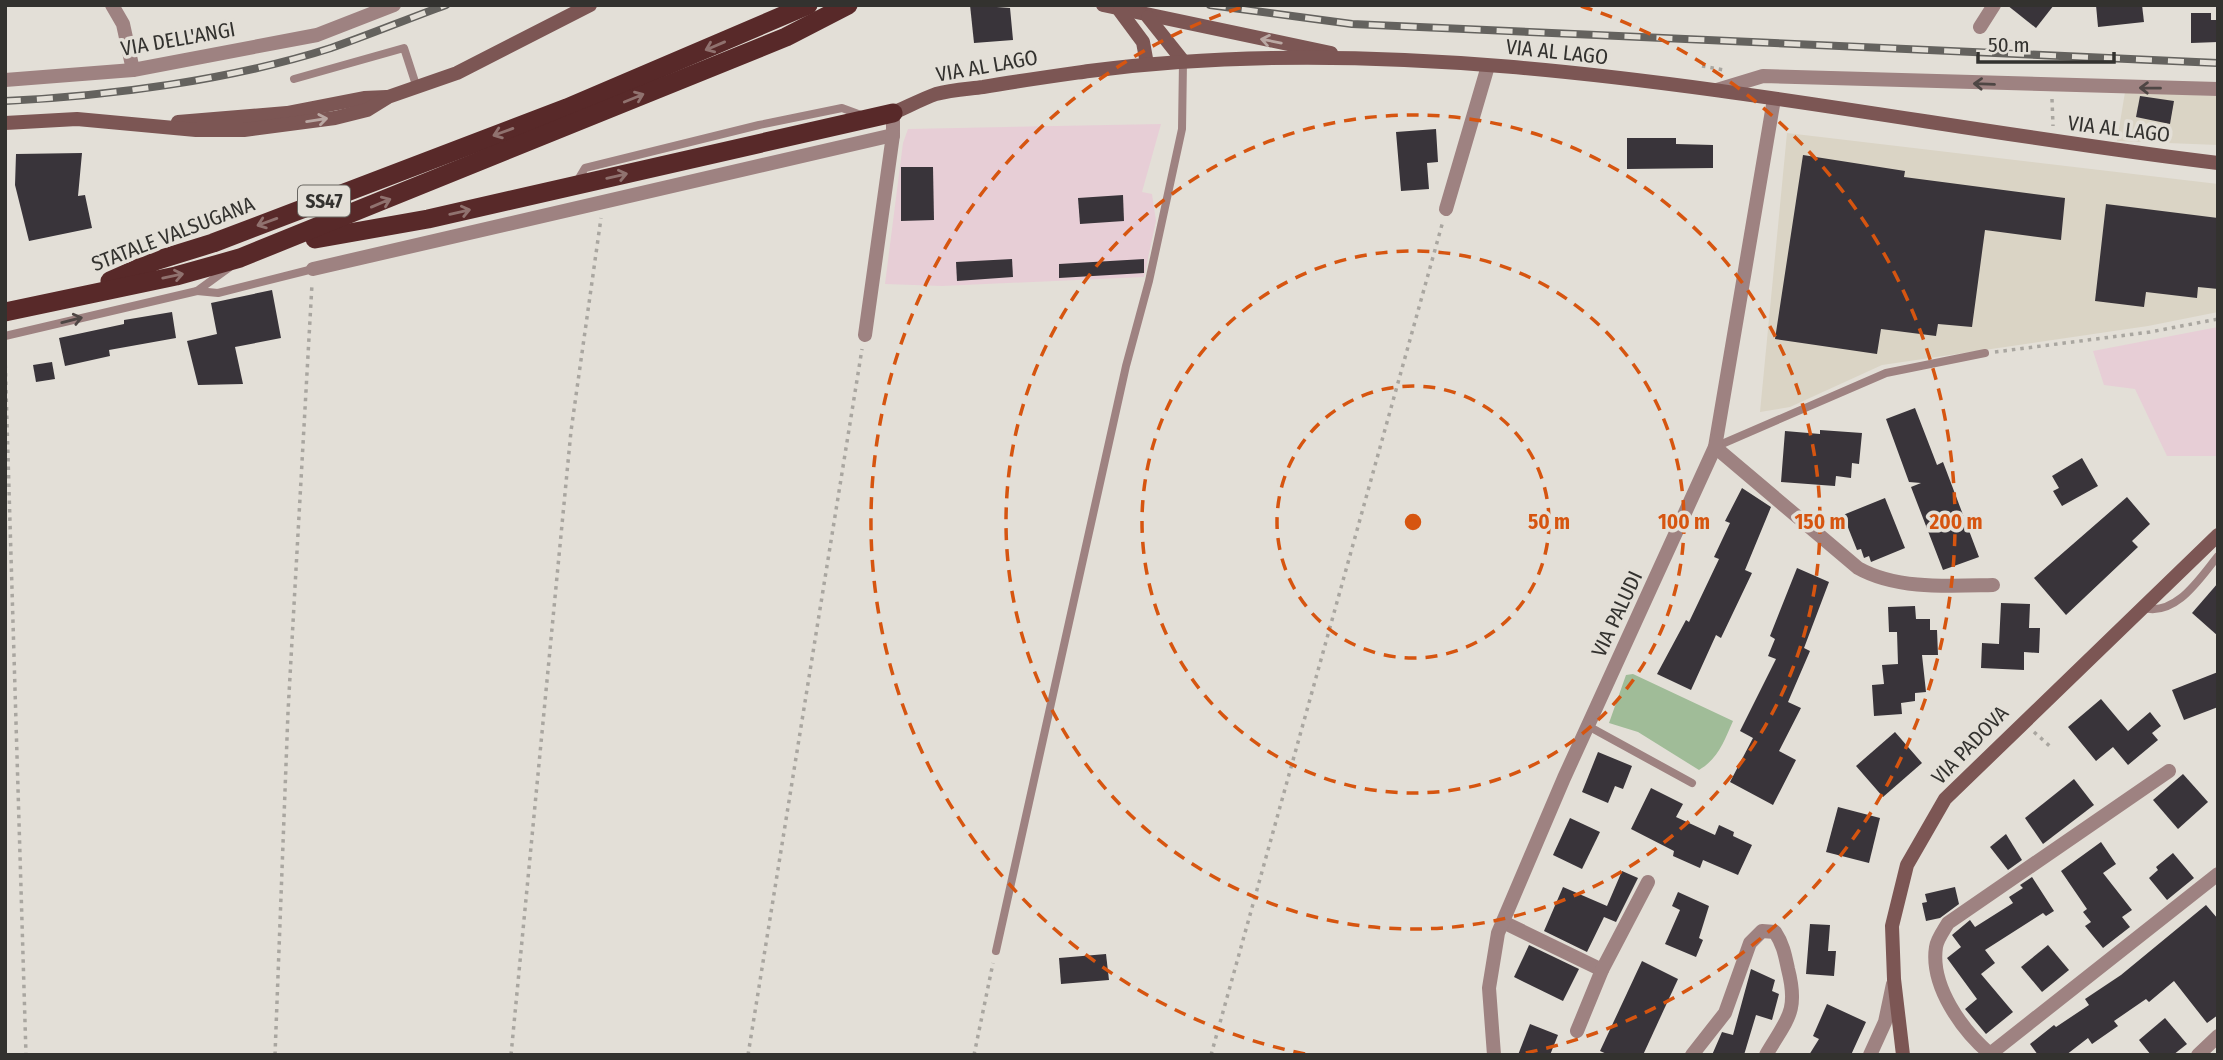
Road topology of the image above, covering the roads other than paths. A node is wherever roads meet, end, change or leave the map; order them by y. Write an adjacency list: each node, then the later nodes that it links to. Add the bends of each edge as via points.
1 (112, 5): 16 (street, via 123,24)
2 (394, 5): 16 (street, VIA DELL'ANGI, via 317,35)
3 (590, 5): 19 (main road, via 457,73)
4 (808, 5): 11 (highway, STATALE VALSUGANA / SS47)
5 (848, 5): 11 (highway, STATALE VALSUGANA / SS47)
6 (1103, 5): 8 (main road)
7 (1994, 5): 10 (street)
8 (1119, 10): 9 (main road); 14 (main road, via 1143,42)
9 (1147, 17): 12 (main road, one-way to 9); 13 (main road)
10 (1980, 27)
11 (782, 28): 28 (highway, STATALE VALSUGANA / SS47, one-way to 11); 32 (highway, STATALE VALSUGANA / SS47, one-way to 32, via 155,261)
12 (1362, 59): 13 (main road, VIA AL LAGO); 15 (main road, VIA AL LAGO)
13 (1183, 61): 14 (main road, VIA AL LAGO); 48 (lane, via 1182,129)
14 (1147, 64): 23 (main road, VIA AL LAGO, via 937,94)
15 (1488, 66): 21 (main road, VIA AL LAGO); 27 (street)
16 (133, 70): 18 (street, VIA DELL'ANGI)
17 (294, 79): 19 (lane, via 404,48)
18 (5, 80)
19 (417, 88): 24 (main road, via 360,112 289,125 197,130 77,119)
20 (2218, 89): 21 (street, one-way to 21, via 1763,76)
21 (1717, 90): 22 (main road, VIA AL LAGO)
22 (1774, 99): 26 (main road, VIA AL LAGO); 37 (street, VIA PALUDI)
23 (893, 113): 25 (street); 28 (highway, one-way to 23, via 428,219)
24 (5, 123)
25 (893, 135): 30 (street); 34 (street)
26 (2218, 163)
27 (1446, 209)
28 (273, 247): 29 (highway, STATALE VALSUGANA / SS47)
29 (240, 258): 31 (lane); 32 (highway, STATALE VALSUGANA / SS47, one-way to 29, via 176,276)
30 (313, 269): 31 (lane, via 218,293)
31 (197, 291): 35 (lane, one-way to 31)
32 (82, 293): 33 (highway, SS47)
33 (5, 312)
34 (865, 335)
35 (5, 336)
36 (1985, 354): 37 (lane, via 1886,373)
37 (1715, 447): 40 (street, via 1875,578 1944,586); 42 (street, VIA PALUDI)
38 (2216, 538): 41 (main road, VIA PADOVA)
39 (2218, 556): 41 (lane, via 2195,584 2165,609)
40 (1993, 585)
41 (2141, 607): 50 (main road, VIA PADOVA, via 1945,799 1907,864 1892,926)
42 (1588, 726): 44 (lane); 47 (street, VIA PALUDI)
43 (2169, 771): 53 (street, via 1948,923 1936,945 1936,979 1972,1039)
44 (1692, 783)
45 (2218, 874): 53 (street)
46 (1648, 882): 49 (street)
47 (1503, 922): 49 (street); 54 (street, VIA PALUDI, via 1489,988)
48 (996, 951)
49 (1602, 970): 51 (street)
50 (1894, 979): 57 (street, via 1885,1021); 58 (main road, VIA PADOVA)
51 (1577, 1031)
52 (2218, 1036): 59 (street)
53 (1990, 1054)
54 (1494, 1055)
55 (1692, 1055): 56 (street, via 1725,1013 1750,943 1762,931 1775,932 1783,944 1795,990 1791,1013)
56 (1766, 1055)
57 (1870, 1055)
58 (1903, 1055)
59 (2198, 1055)

